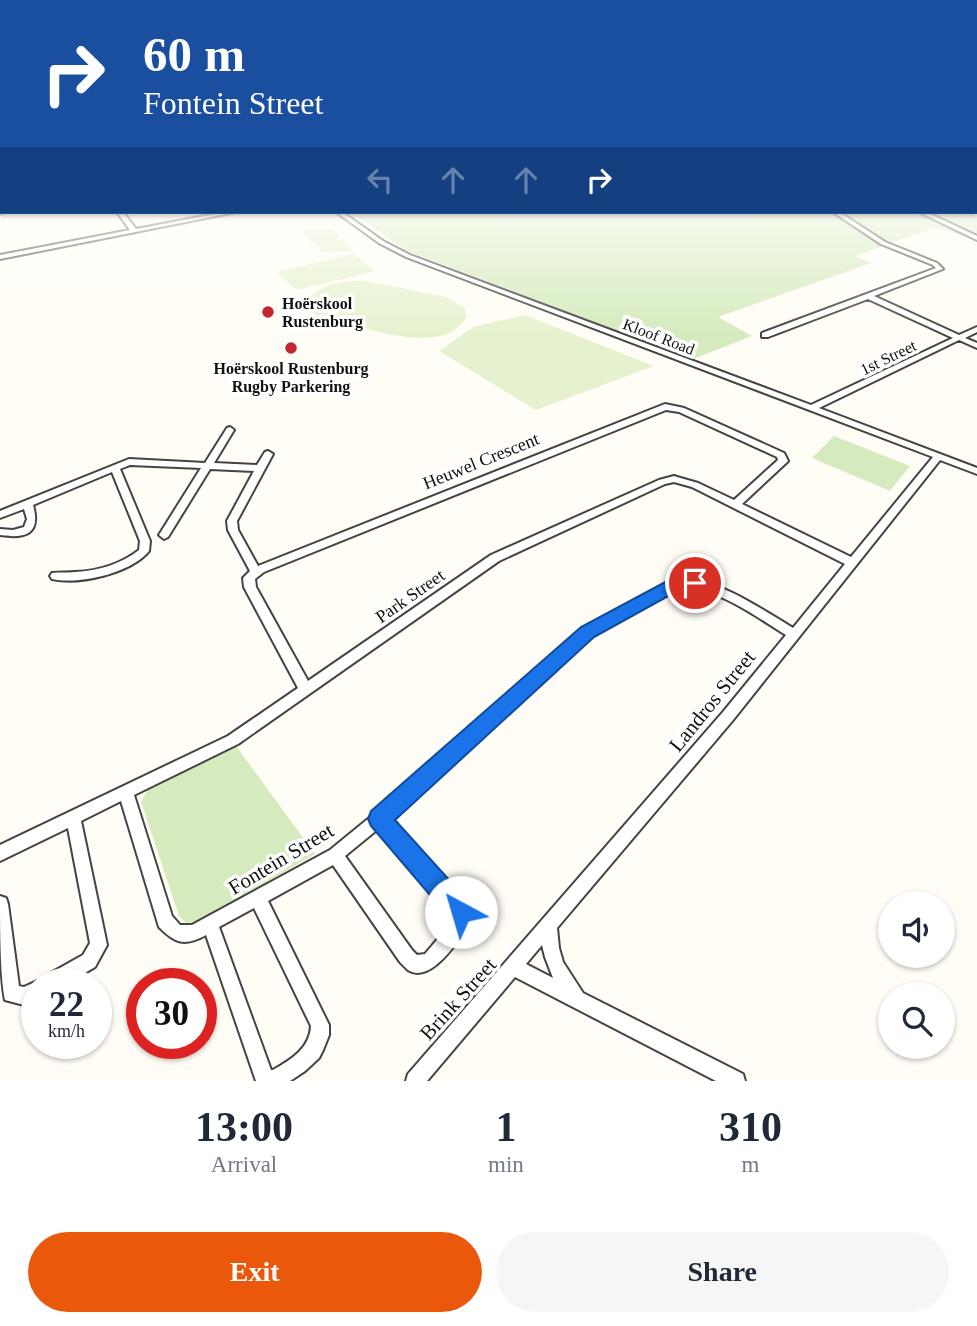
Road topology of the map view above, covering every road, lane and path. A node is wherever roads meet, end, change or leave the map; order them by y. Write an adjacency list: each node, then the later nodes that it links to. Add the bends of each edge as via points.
1 (121, 233): 4 (street)
2 (370, 233): 10 (street, Kloof Road, via 408,256)
3 (869, 233): 5 (street, via 939,267)
4 (0, 257)
5 (868, 296): 7 (street); 8 (street)
6 (977, 330): 8 (street, 1st Street)
7 (765, 335)
8 (960, 338): 9 (street); 10 (street, 1st Street)
9 (977, 346)
10 (810, 409): 13 (street, Kloof Road)
11 (230, 430): 14 (street)
12 (268, 454): 16 (street)
13 (938, 457): 17 (street, Kloof Road); 23 (street, Landros Street)
14 (208, 465): 15 (street, via 134,461); 16 (street); 22 (street)
15 (115, 468): 18 (street); 25 (street, via 145,541 144,551 86,577)
16 (260, 468): 24 (street, via 232,521)
17 (977, 471)
18 (28, 504): 20 (street); 21 (street, via 32,519 28,528 14,534)
19 (736, 505): 23 (street, Park Street); 24 (street, Heuwel Crescent, via 783,461 781,455 665,408); 27 (street, Park Street, via 680,480 662,482 495,558)
20 (0, 515)
21 (0, 532)
22 (164, 535)
23 (853, 563): 26 (street, Landros Street)
24 (255, 571): 27 (street, via 250,587)
25 (56, 576)
26 (794, 634): 30 (street, Fontein Street, via 706,586 675,585 574,642); 36 (street, Landros Street)
27 (306, 690): 28 (street, Park Street, via 253,729)
28 (126, 793): 29 (street, Park Street); 35 (street, Fontein Street, via 170,929 184,935)
29 (73, 818): 31 (street, Park Street); 37 (street, via 99,946 89,961)
30 (379, 819): 32 (street, Fontein Street); 32 (street, via 461,912 460,925 429,962 414,964 406,956)
31 (0, 853)
32 (335, 855): 33 (street, Fontein Street)
33 (258, 898): 35 (street, Fontein Street); 35 (street, via 320,1025 321,1037 314,1051 274,1080 264,1077)
34 (0, 904): 39 (street, via 11,994)
35 (211, 924)
36 (549, 928): 38 (street, Landros Street); 40 (street, Brink Street, via 554,963)
37 (77, 968)
38 (515, 968): 40 (street, Brink Street); 41 (street, Brink Street)
39 (21, 996)
40 (578, 1000): 42 (street, Brink Street)
41 (415, 1081)
42 (736, 1081)

